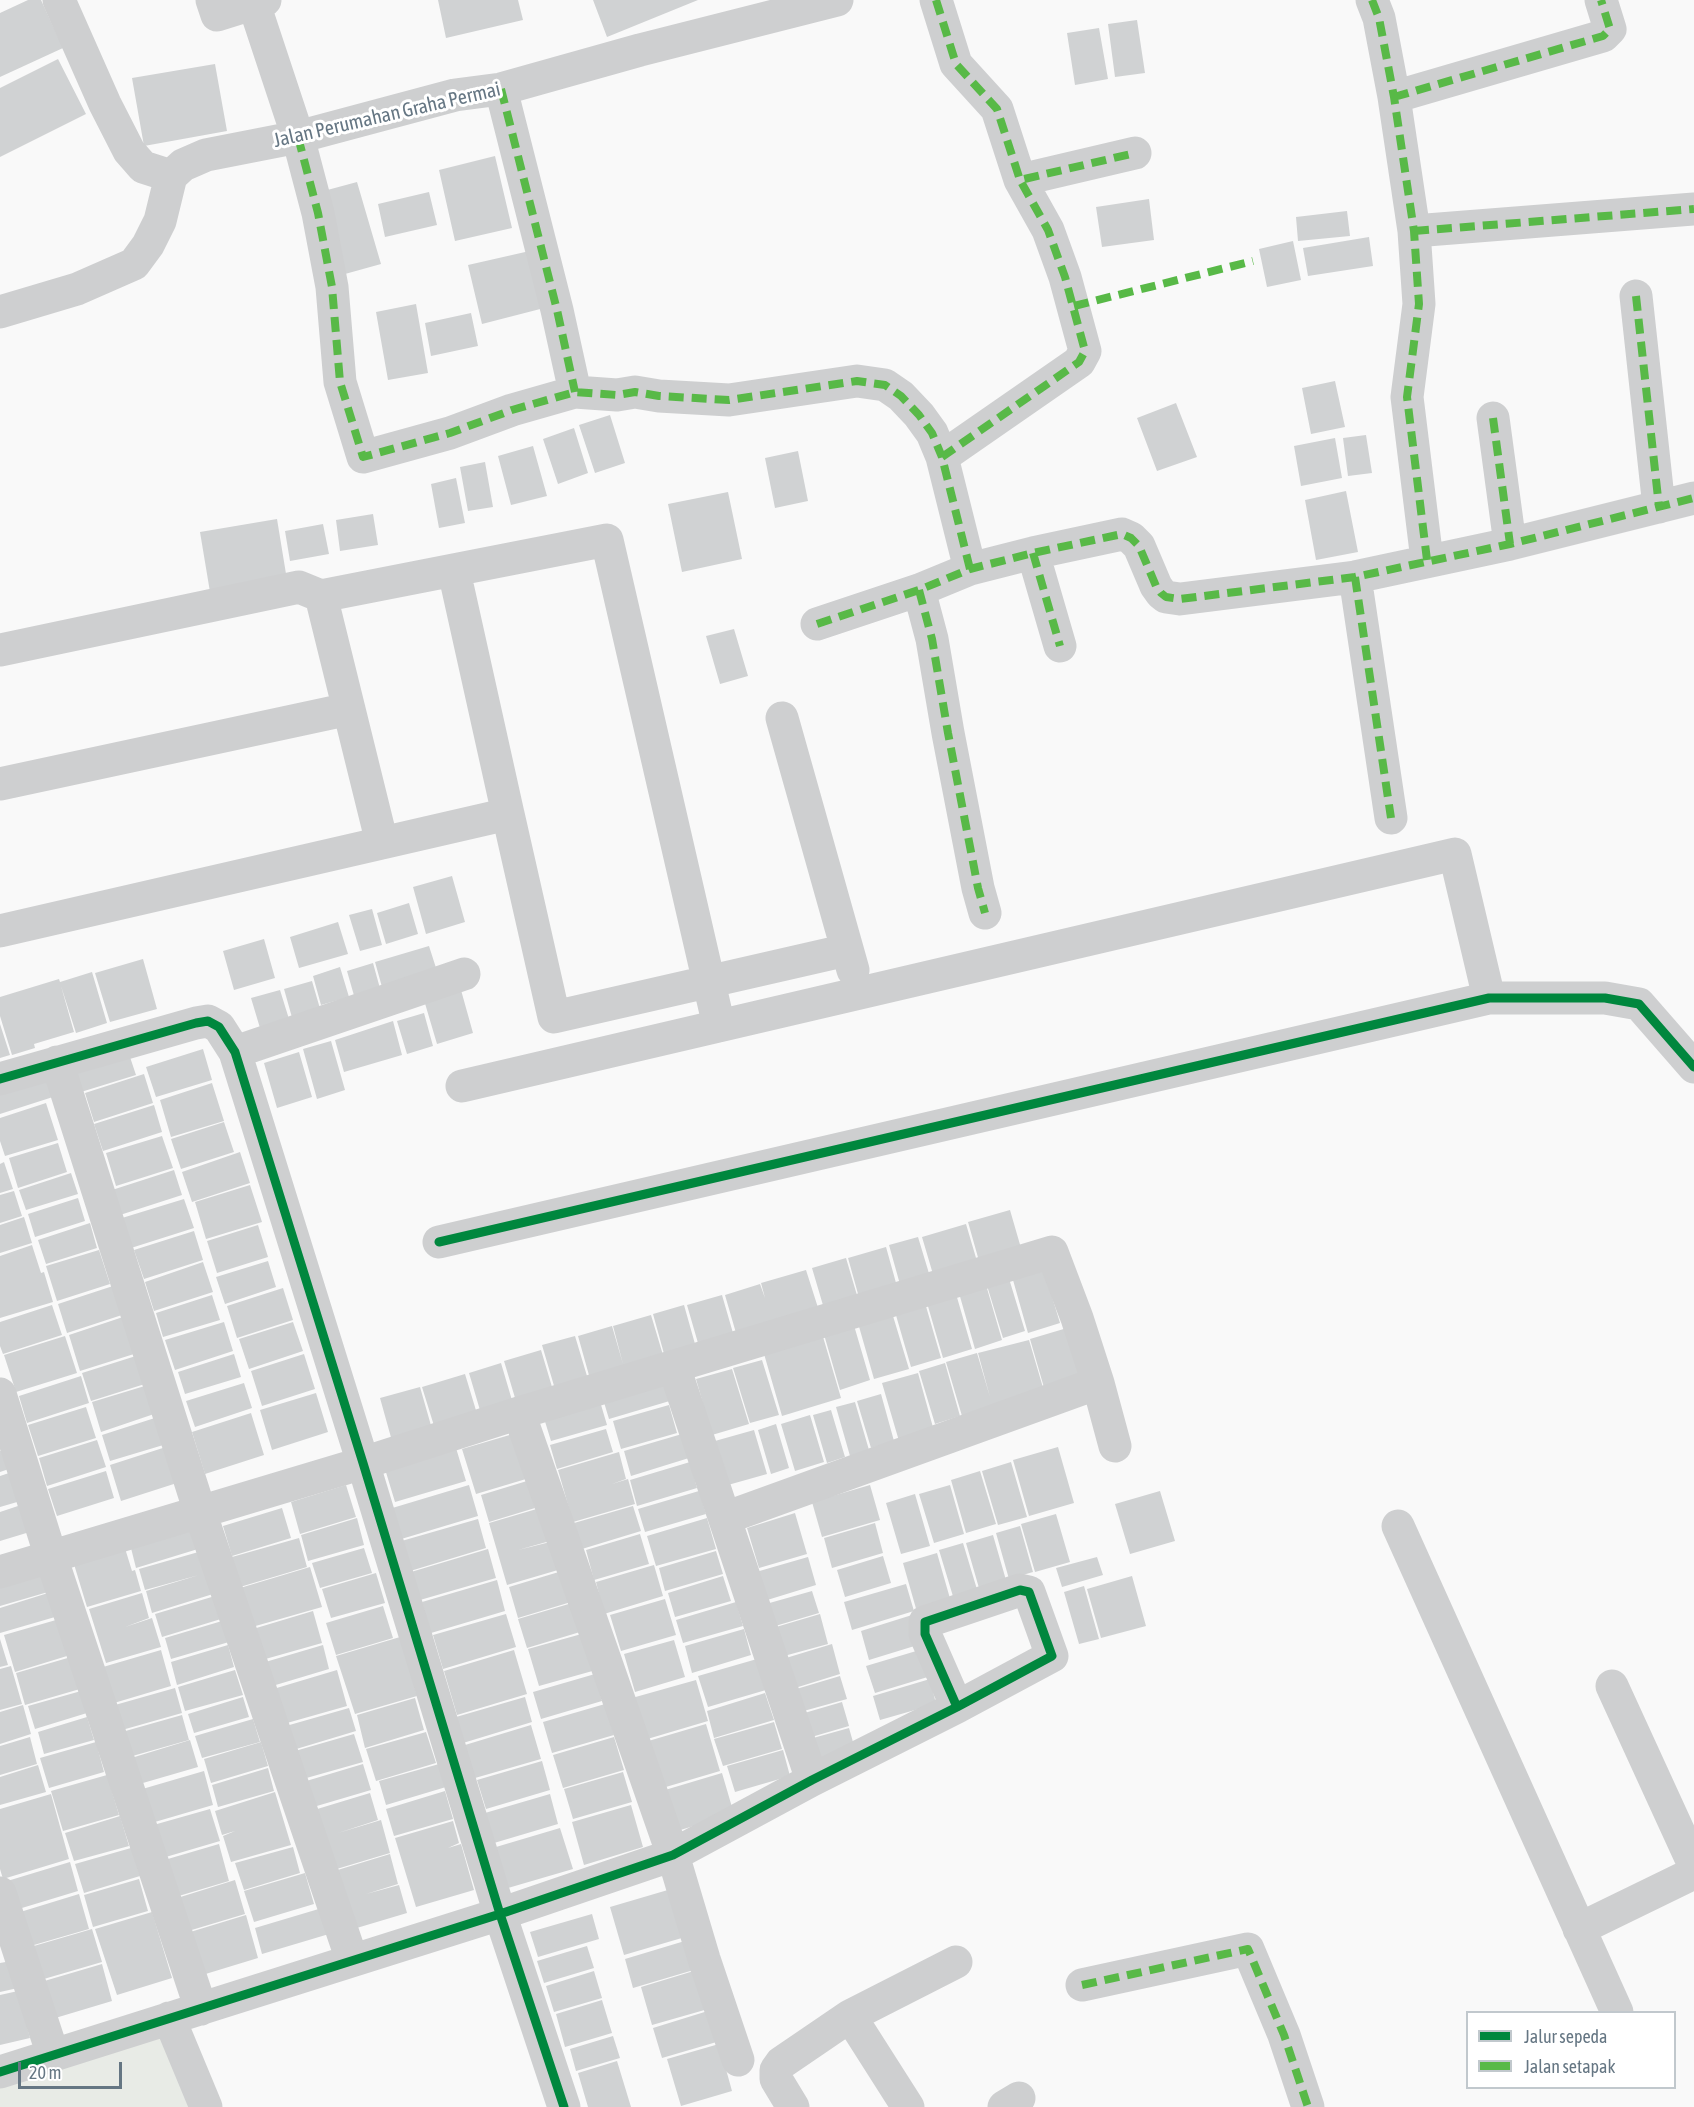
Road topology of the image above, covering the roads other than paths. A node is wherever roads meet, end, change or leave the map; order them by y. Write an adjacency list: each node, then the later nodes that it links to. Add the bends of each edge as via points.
1 (59, 0): 12 (street, via 129,151 143,167)
2 (212, 0): 7 (street, via 217,15)
3 (837, 0): 8 (street, Jalan Perumahan Graha Permai)
4 (936, 0): 13 (street, via 956,64 997,109)
5 (1372, 0): 9 (street)
6 (1601, 0): 9 (street, via 1610,29 1603,36)
7 (260, 2): 10 (street)
8 (501, 89): 10 (street, Jalan Perumahan Graha Permai, via 455,95); 18 (street)
9 (1394, 97): 15 (street)
10 (297, 137): 12 (street, Jalan Perumahan Graha Permai, via 206,155 183,165); 18 (street, via 318,213 332,287 340,382 363,457)
11 (1135, 153): 13 (street)
12 (171, 176): 17 (street, via 160,221 134,264 77,289)
13 (1020, 180): 20 (street, via 1048,230 1085,351 1079,362)
14 (1694, 209): 15 (street)
15 (1414, 231): 25 (street, via 1419,304 1407,397)
16 (1636, 296): 22 (street)
17 (0, 312)
18 (575, 392): 20 (street, via 635,392 729,400 856,381 885,385 920,415)
19 (1493, 418): 23 (street)
20 (942, 457): 26 (street)
21 (1694, 498): 22 (street)
22 (1659, 507): 23 (street)
23 (1510, 544): 25 (street)
24 (1033, 552): 26 (street); 28 (street, via 1122,534 1139,546 1156,586 1172,599); 32 (street)
25 (1427, 560): 28 (street)
26 (970, 569): 29 (street)
27 (454, 571): 30 (street); 37 (street); 44 (street, via 606,540)
28 (1355, 577): 38 (street)
29 (919, 590): 31 (street); 40 (street)
30 (321, 596): 33 (street, via 299,587); 34 (street)
31 (817, 624)
32 (1060, 646)
33 (0, 650)
34 (349, 709): 36 (street); 39 (street)
35 (782, 718): 42 (street)
36 (0, 784)
37 (508, 814): 39 (street); 44 (street, via 554,1017)
38 (1391, 818)
39 (382, 843): 41 (street)
40 (985, 913)
41 (0, 931)
42 (847, 950): 44 (street); 45 (street)
43 (464, 974): 48 (street)
44 (710, 981): 47 (street)
45 (859, 993): 46 (street, via 1455,854); 47 (street)
46 (1489, 998): 50 (street, via 1605,998 1639,1004); 53 (street)
47 (719, 1026): 52 (street)
48 (235, 1052): 49 (street, via 219,1027 208,1021); 59 (street)
49 (57, 1062): 51 (street); 60 (street)
50 (1694, 1067)
51 (0, 1079)
52 (462, 1086)
53 (439, 1242)
54 (674, 1367): 55 (street, via 1052,1252); 57 (street); 61 (street)
55 (1098, 1383): 58 (street); 61 (street)
56 (0, 1394): 63 (street)
57 (519, 1413): 59 (street); 68 (street)
58 (1115, 1446)
59 (363, 1462): 60 (street); 72 (street)
60 (200, 1512): 63 (street); 74 (street)
61 (725, 1518): 67 (street)
62 (1398, 1526): 73 (street)
63 (51, 1557): 64 (street); 77 (street)
64 (0, 1572)
65 (1612, 1686): 69 (street)
66 (957, 1707): 67 (street)
67 (812, 1780): 68 (street)
68 (673, 1855): 72 (street); 82 (street)
69 (1694, 1865)
70 (1694, 1873): 73 (street)
71 (0, 1893): 81 (street)
72 (500, 1914): 74 (street); 85 (street)
73 (1580, 1929): 78 (street)
74 (352, 1960): 77 (street)
75 (956, 1962): 79 (street)
76 (1082, 1985): 88 (street, via 1248,1949 1284,2035)
77 (201, 2008): 80 (street)
78 (1616, 2011)
79 (850, 2016): 86 (street, via 778,2067 776,2079); 87 (street)
80 (169, 2018): 81 (street); 84 (street)
81 (53, 2055): 83 (street)
82 (738, 2060)
83 (0, 2072)
84 (206, 2107)
85 (564, 2107)
86 (794, 2107)
87 (908, 2107)
88 (1308, 2107)

